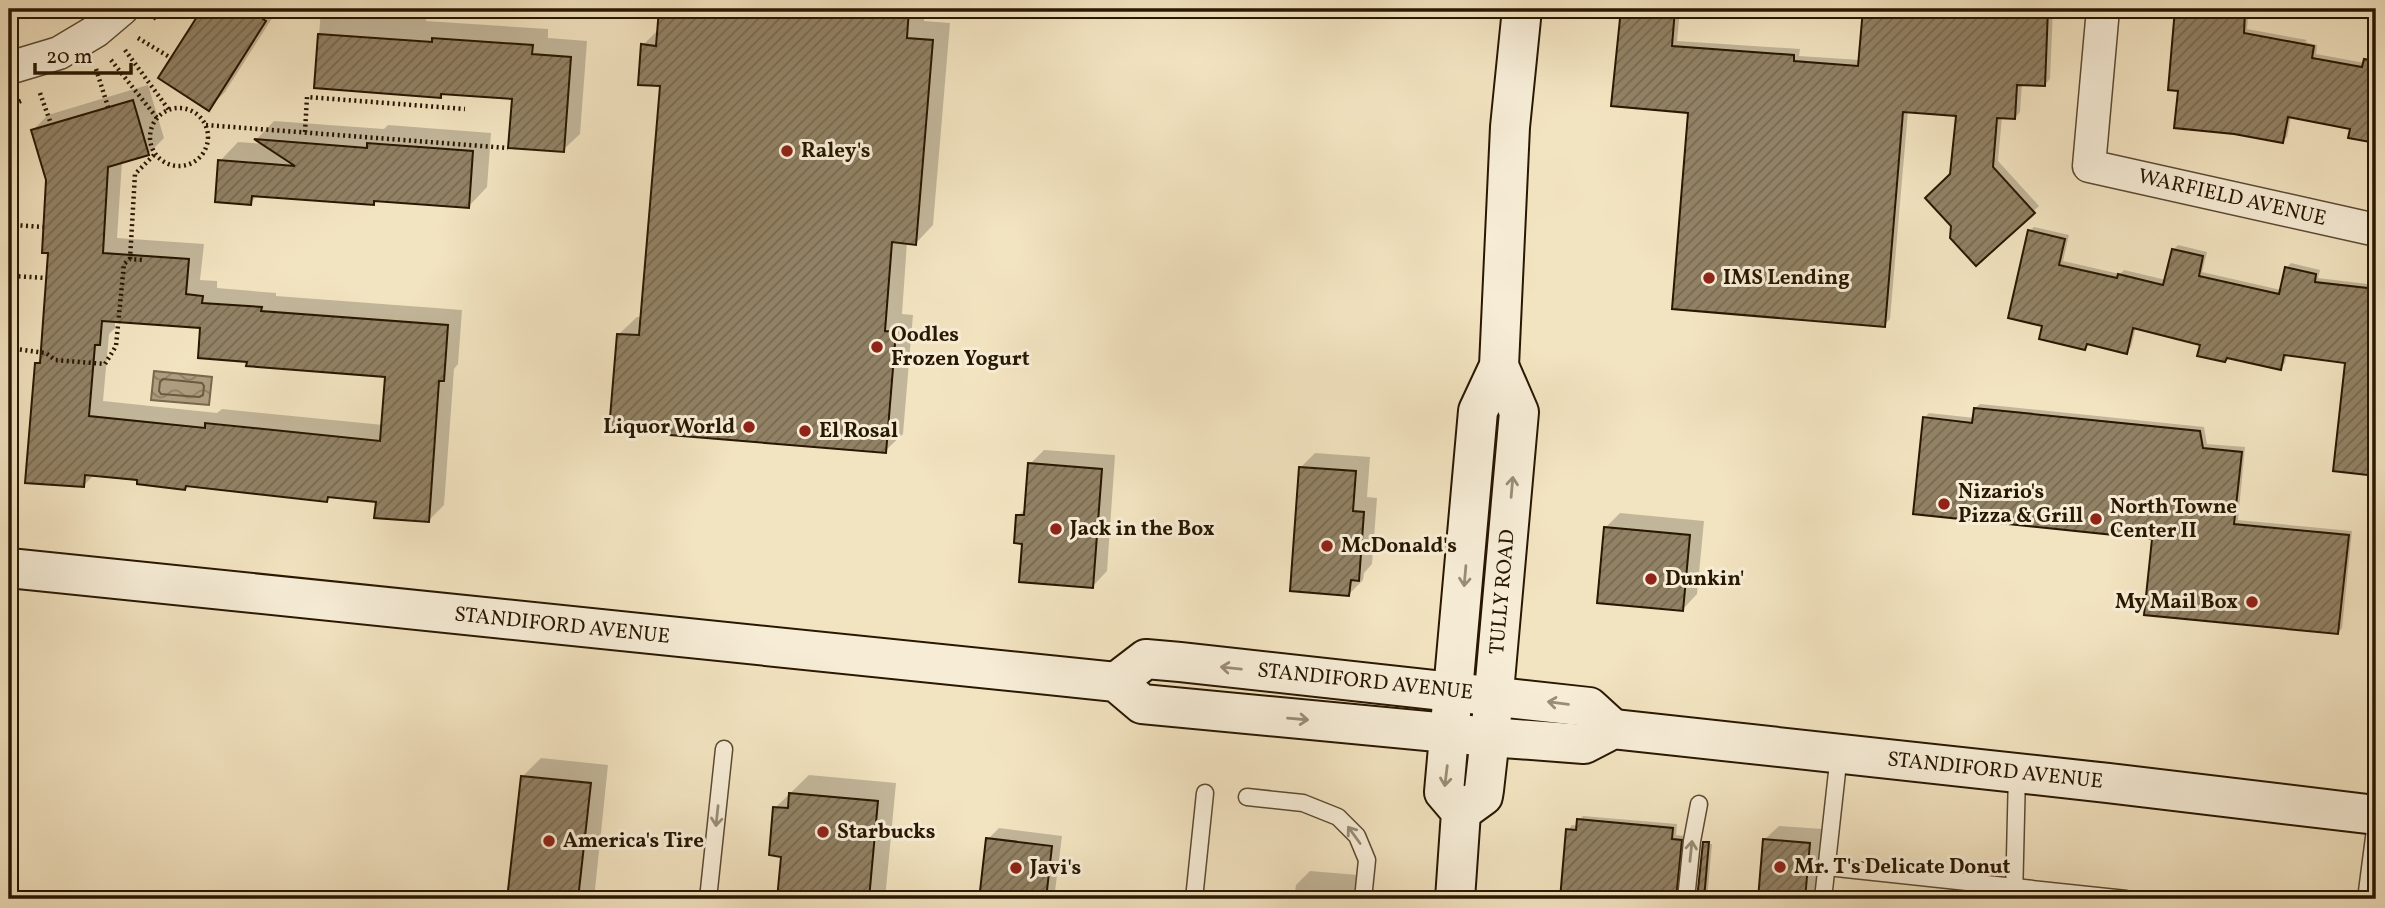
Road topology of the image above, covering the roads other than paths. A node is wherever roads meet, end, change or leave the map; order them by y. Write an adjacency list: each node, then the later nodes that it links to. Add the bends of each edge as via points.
1 (122, 9): 4 (street, via 59,53)
2 (1522, 9): 6 (main road, TULLY ROAD, via 1510,127)
3 (2103, 9): 5 (street, WARFIELD AVENUE, via 2089,166)
4 (9, 68)
5 (2376, 230)
6 (1499, 366): 9 (main road, TULLY ROAD, one-way to 9, via 1478,411); 10 (main road, TULLY ROAD, one-way to 6, via 1519,412)
7 (9, 568): 8 (main road, STANDIFORD AVENUE)
8 (1116, 682): 9 (main road, STANDIFORD AVENUE, one-way to 8, via 1146,659); 12 (main road, STANDIFORD AVENUE, one-way to 12, via 1142,704)
9 (1455, 691): 10 (main road, STANDIFORD AVENUE); 12 (main road, TULLY ROAD)
10 (1494, 695): 11 (main road, STANDIFORD AVENUE, one-way to 10, via 1589,707); 13 (main road, TULLY ROAD)
11 (1613, 729): 13 (main road, STANDIFORD AVENUE, via 1584,744); 15 (main road, STANDIFORD AVENUE)
12 (1451, 734): 13 (main road, STANDIFORD AVENUE); 20 (main road, TULLY ROAD, one-way to 20, via 1444,792)
13 (1490, 737): 20 (main road, TULLY ROAD, via 1483,796)
14 (724, 748): 25 (lane, one-way to 25)
15 (1839, 754): 16 (main road, STANDIFORD AVENUE); 23 (lane)
16 (2017, 773): 21 (main road, STANDIFORD AVENUE); 24 (lane)
17 (1205, 793): 26 (lane)
18 (1247, 797): 27 (lane, one-way to 18, via 1367,860 1357,836 1338,817 1303,803)
19 (1699, 804): 29 (lane, one-way to 19)
20 (1461, 813): 28 (main road)
21 (2376, 815)
22 (2376, 822): 32 (lane)
23 (1826, 867): 24 (lane); 30 (lane)
24 (2014, 893): 31 (lane)
25 (708, 899)
26 (1194, 899)
27 (1363, 899)
28 (1455, 899)
29 (1686, 899)
30 (1823, 899)
31 (2126, 899)
32 (2367, 899)

